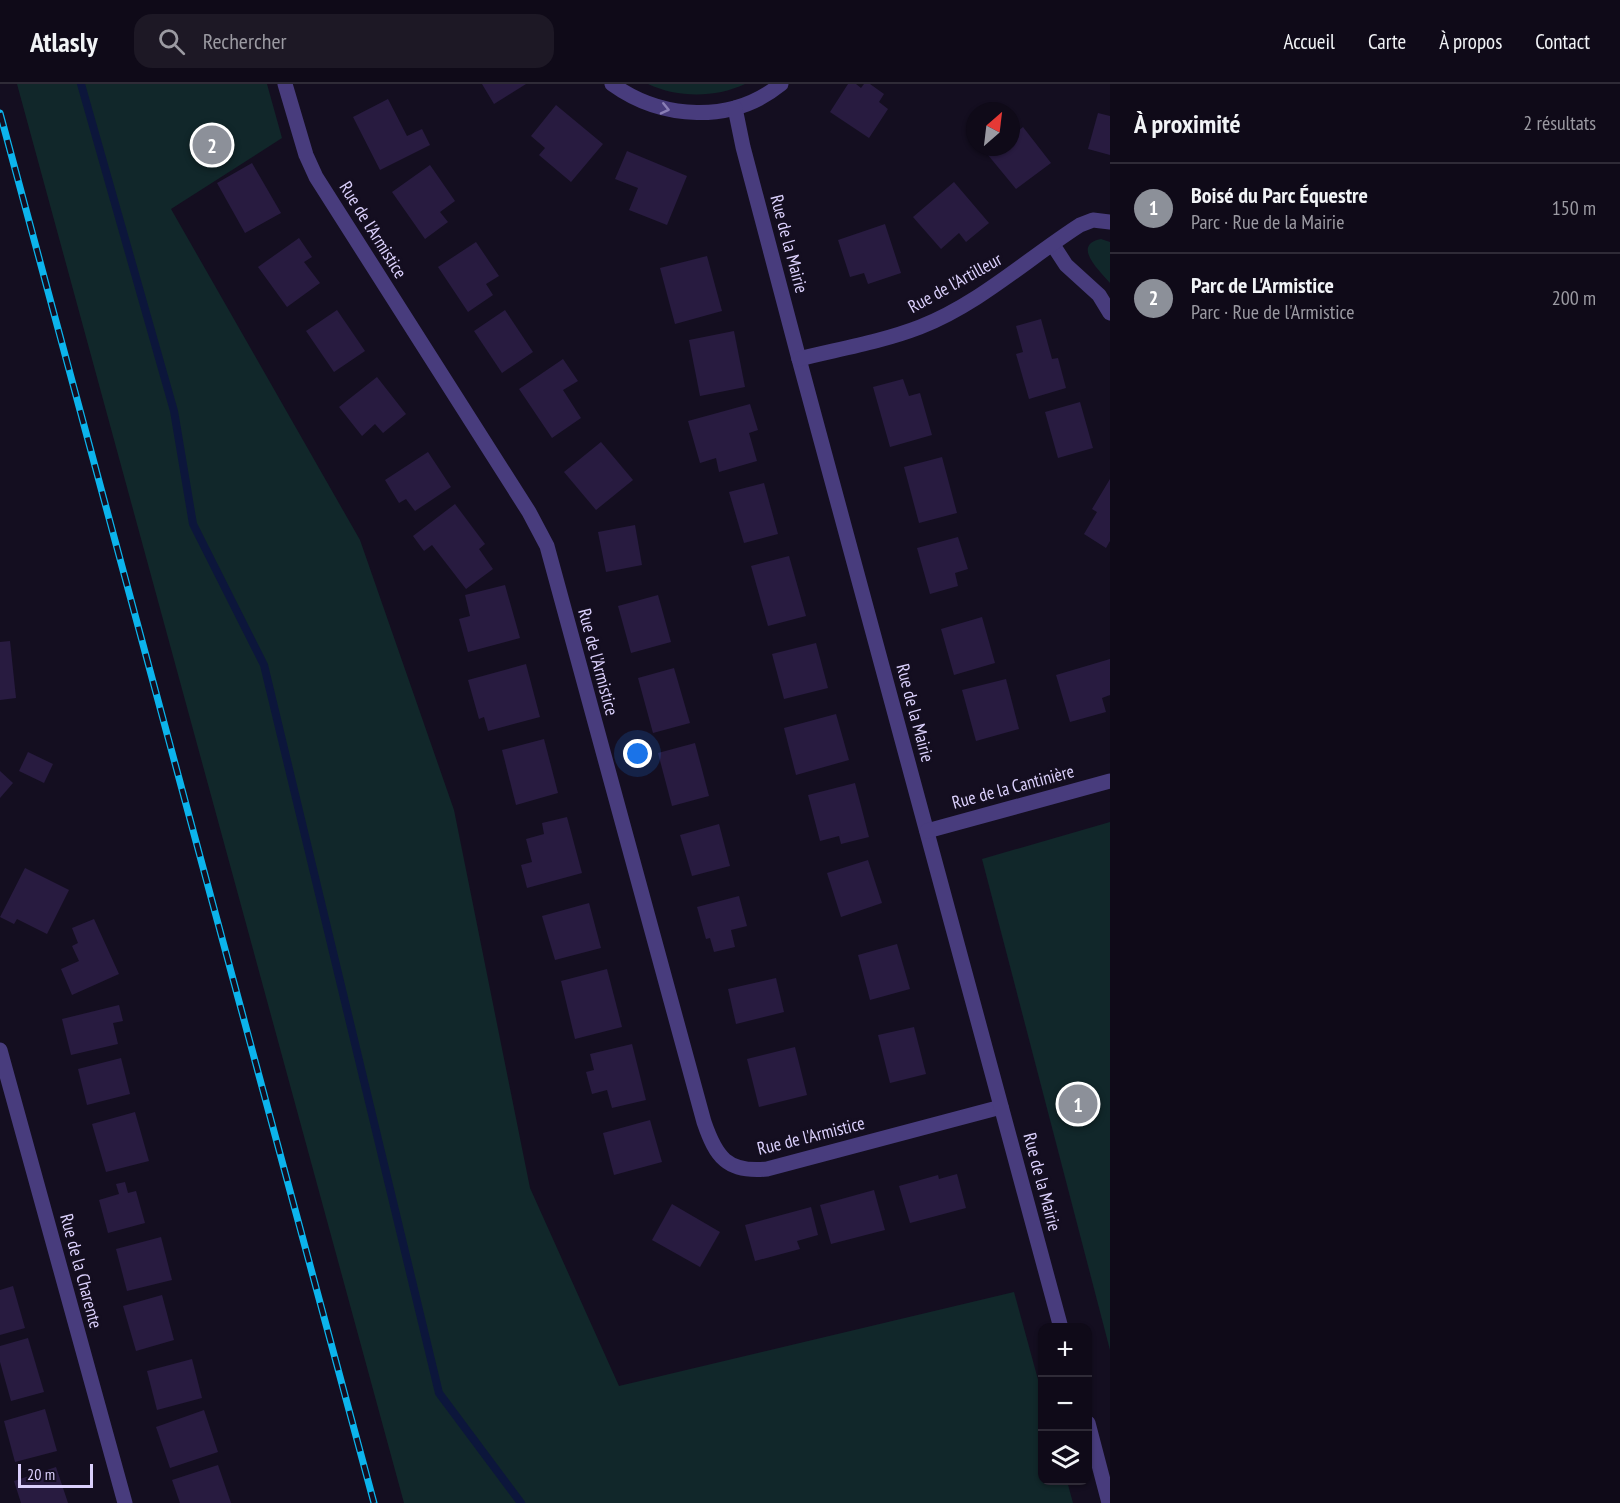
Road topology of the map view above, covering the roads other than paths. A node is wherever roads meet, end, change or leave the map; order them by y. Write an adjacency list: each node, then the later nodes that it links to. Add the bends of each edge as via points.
1 (285, 84): 12 (street, Rue de l'Armistice, via 316,177 547,546 704,1122 721,1159 735,1167 766,1169)
2 (612, 84): 4 (street, one-way to 4, via 641,101 672,111 704,113)
3 (781, 84): 4 (street)
4 (735, 108): 8 (street, Rue de la Mairie)
5 (1110, 222): 6 (street, Rue de l'Artilleur, via 1086,222)
6 (1053, 245): 7 (street, via 1066,265 1099,295); 8 (street, Rue de l'Artilleur, via 931,322 900,334)
7 (1110, 313)
8 (799, 359): 10 (street, Rue de la Mairie)
9 (1110, 781): 10 (street, Rue de la Cantinière)
10 (927, 831): 12 (street, Rue de la Mairie)
11 (0, 1050): 15 (street, Rue de la Charente)
12 (1001, 1107): 13 (street, Rue de la Mairie)
13 (1060, 1323)
14 (1090, 1431): 16 (street)
15 (125, 1503)
16 (1109, 1503)

